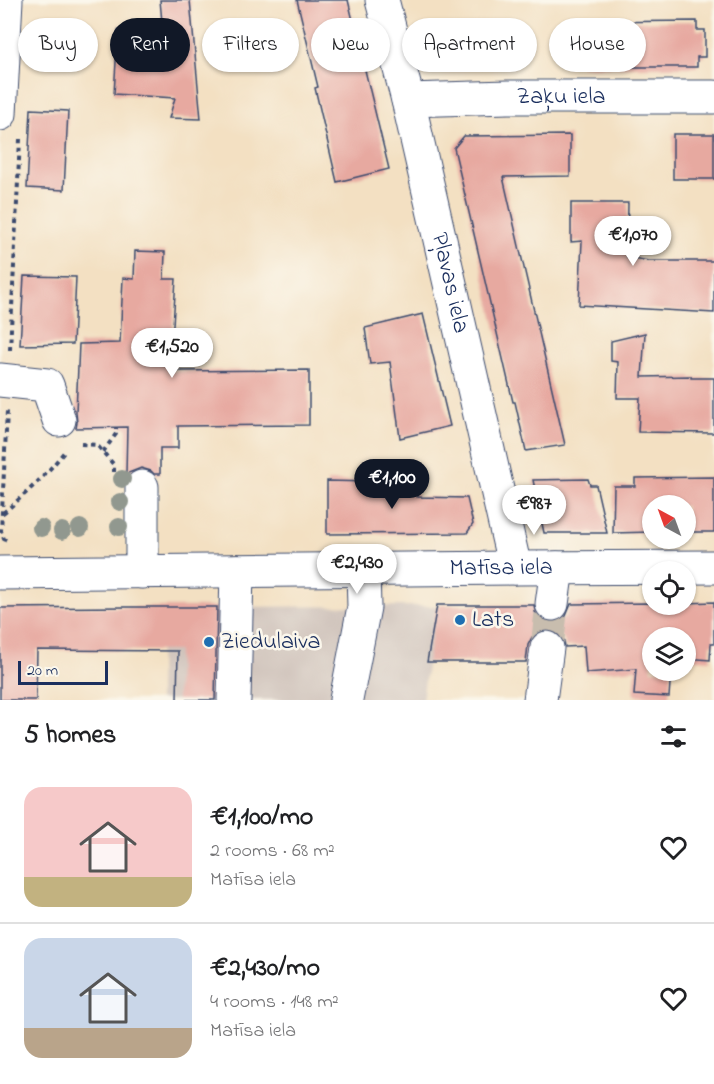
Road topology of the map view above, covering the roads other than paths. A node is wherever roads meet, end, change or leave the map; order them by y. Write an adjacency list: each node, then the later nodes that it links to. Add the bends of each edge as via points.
1 (6, 0): 5 (street)
2 (382, 0): 4 (street, Pļavas iela)
3 (714, 97): 4 (street, Zaķu iela)
4 (408, 100): 10 (street, Pļavas iela)
5 (10, 123)
6 (4, 380): 7 (street, via 47,385)
7 (65, 432)
8 (128, 483): 14 (street)
9 (714, 567): 11 (street, Matīsa iela)
10 (515, 568): 11 (street, Matīsa iela); 12 (street, Matīsa iela)
11 (557, 568): 16 (street)
12 (363, 570): 13 (street, Matīsa iela); 19 (street, via 364,607)
13 (237, 571): 14 (street, Matīsa iela); 18 (street)
14 (142, 572): 15 (street, Matīsa iela)
15 (0, 573)
16 (552, 604)
17 (547, 648): 20 (street)
18 (234, 700)
19 (346, 700)
20 (540, 700)

